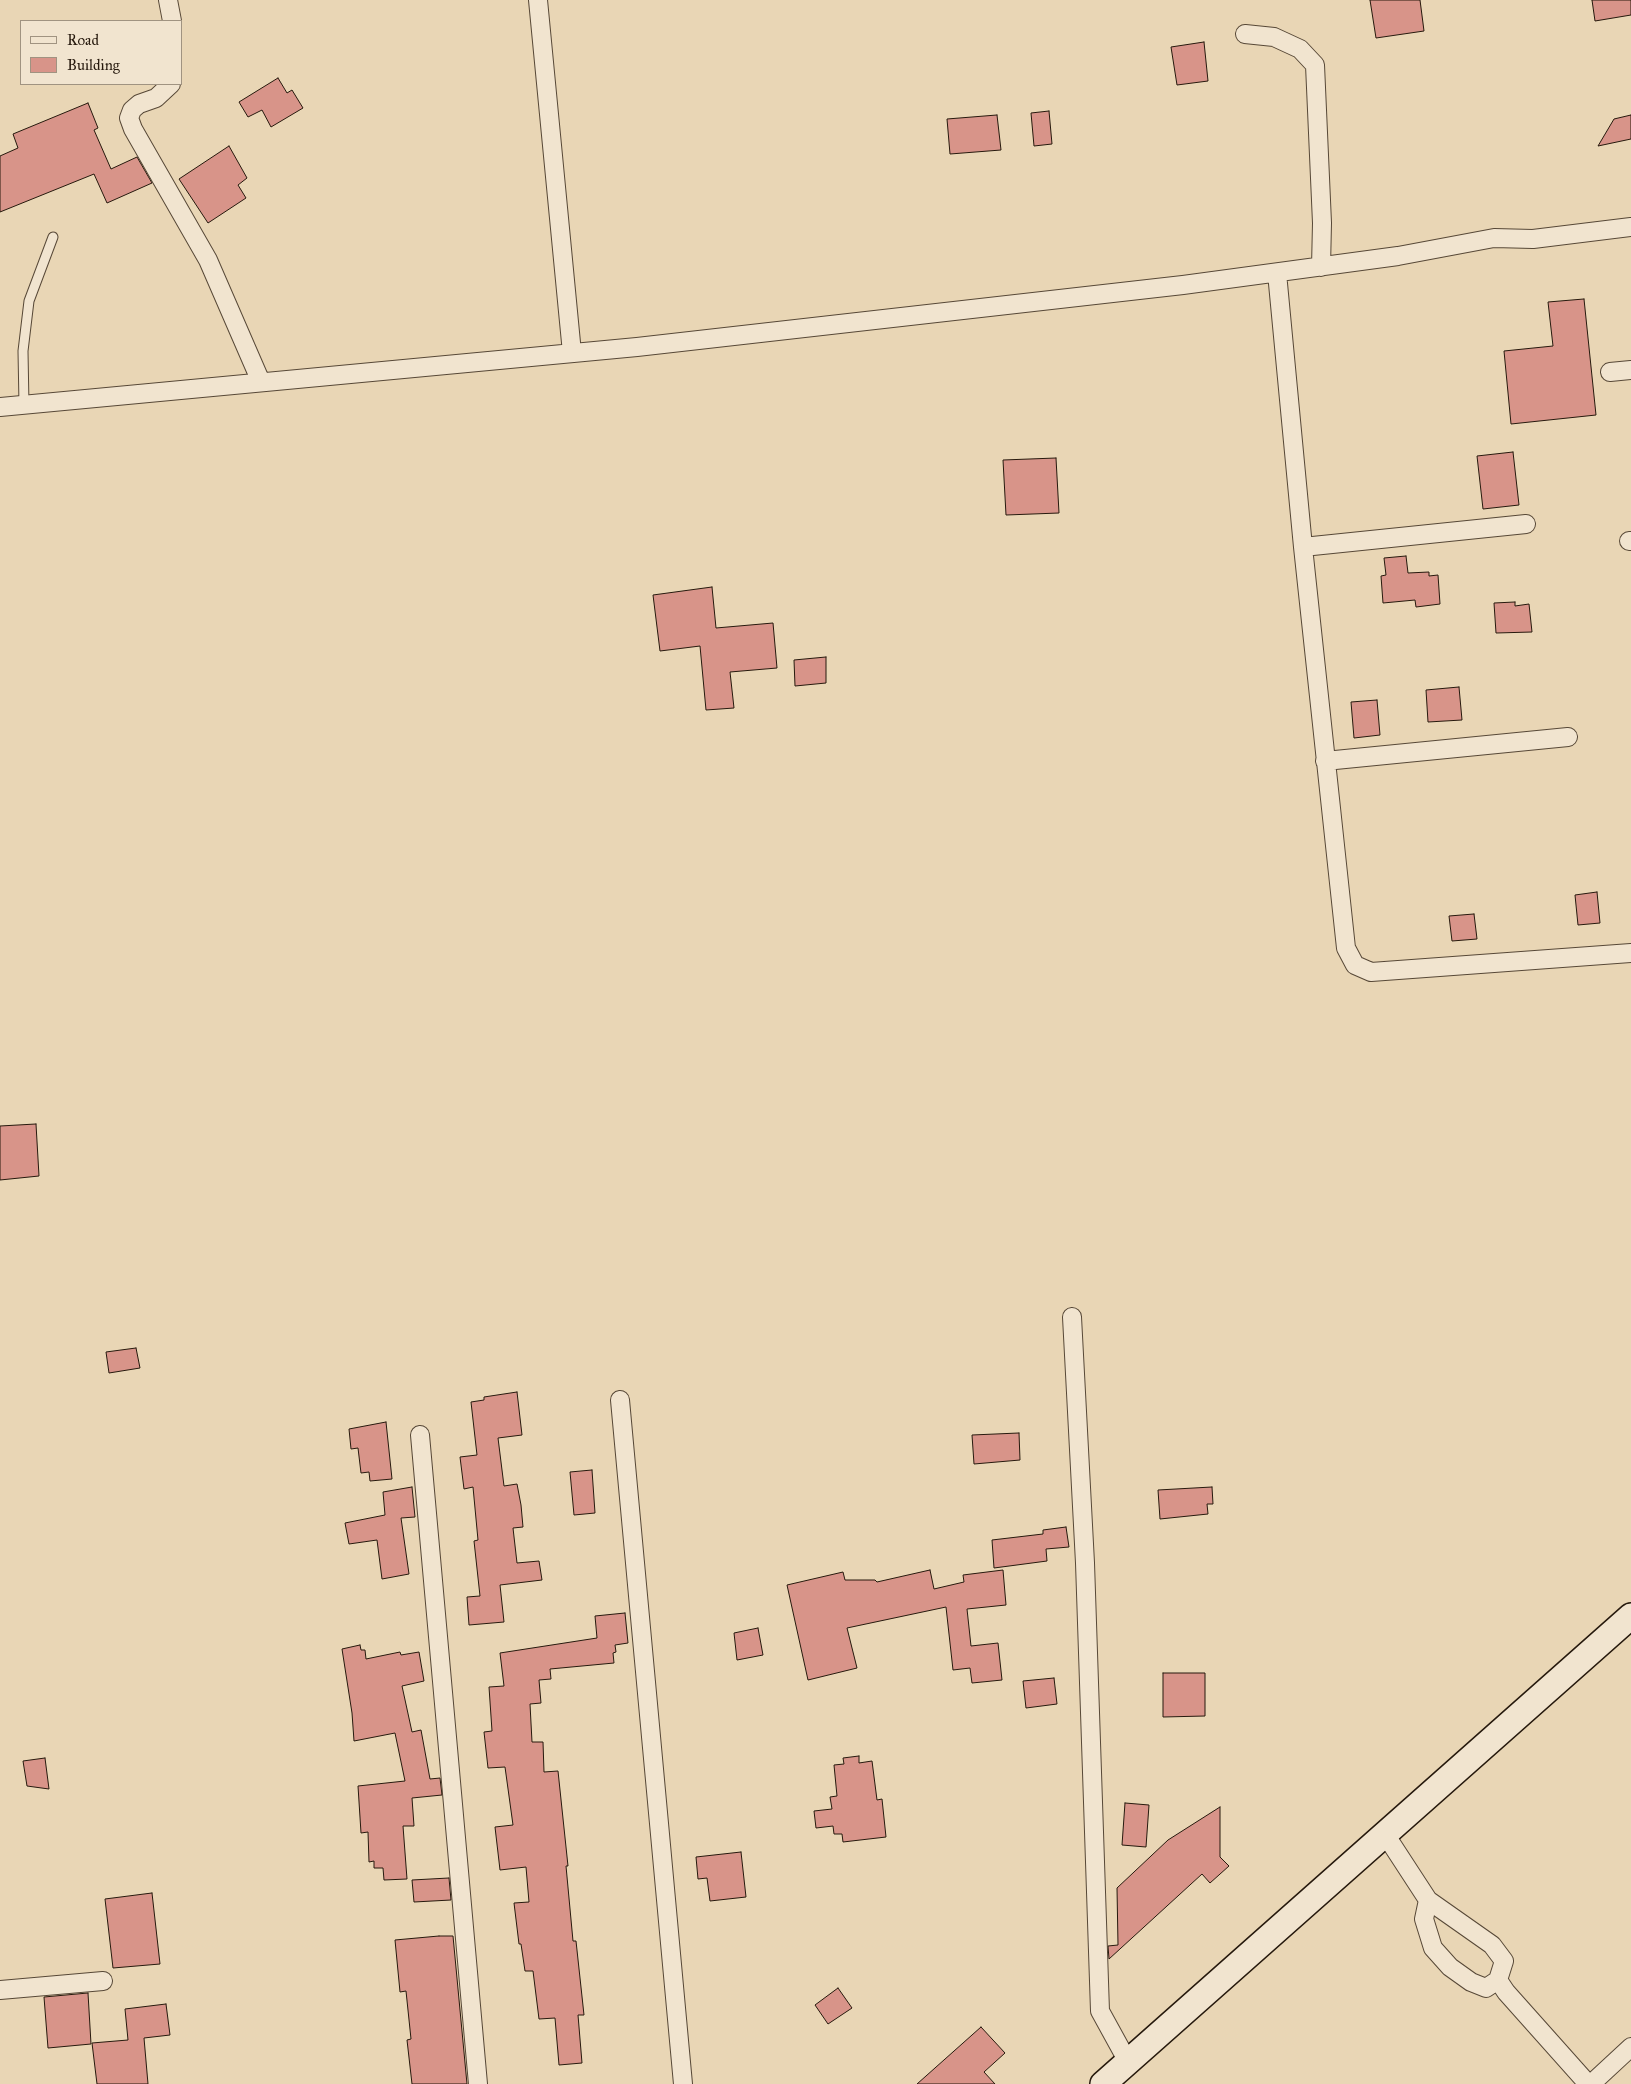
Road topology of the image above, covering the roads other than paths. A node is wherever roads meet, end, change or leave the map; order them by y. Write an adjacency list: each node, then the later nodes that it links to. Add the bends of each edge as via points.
1 (168, 0): 3 (street)
2 (538, 0): 10 (street)
3 (172, 20)
4 (1245, 34): 8 (street, via 1274,37 1300,49 1316,65)
5 (170, 85): 13 (street, via 156,98 139,104 129,118 208,260)
6 (1631, 228): 8 (street, via 1533,239 1494,238)
7 (53, 237): 14 (lane, via 30,301 23,351)
8 (1321, 267): 9 (street)
9 (1277, 272): 10 (street); 17 (street)
10 (572, 353): 13 (street)
11 (1631, 370): 12 (street)
12 (1610, 372)
13 (261, 382): 14 (street)
14 (24, 405): 15 (street)
15 (0, 407)
16 (1526, 524): 17 (street)
17 (1303, 547): 19 (street)
18 (1568, 737): 19 (street)
19 (1325, 761): 20 (street, via 1346,948 1355,965 1371,972)
20 (1631, 953)
21 (1072, 1317): 31 (street, via 1085,1563 1100,2011)
22 (620, 1400): 33 (street)
23 (420, 1435): 32 (street)
24 (1631, 1616): 25 (main road)
25 (1385, 1834): 26 (street); 31 (main road)
26 (1428, 1900): 27 (street, via 1492,1945 1504,1961); 27 (street, via 1424,1920 1433,1948 1450,1967 1471,1982 1486,1988)
27 (1498, 1980): 35 (street)
28 (103, 1981): 29 (street)
29 (0, 1990)
30 (1631, 2047): 35 (street)
31 (1128, 2062): 34 (main road)
32 (478, 2084)
33 (683, 2084)
34 (1103, 2084)
35 (1590, 2084)

